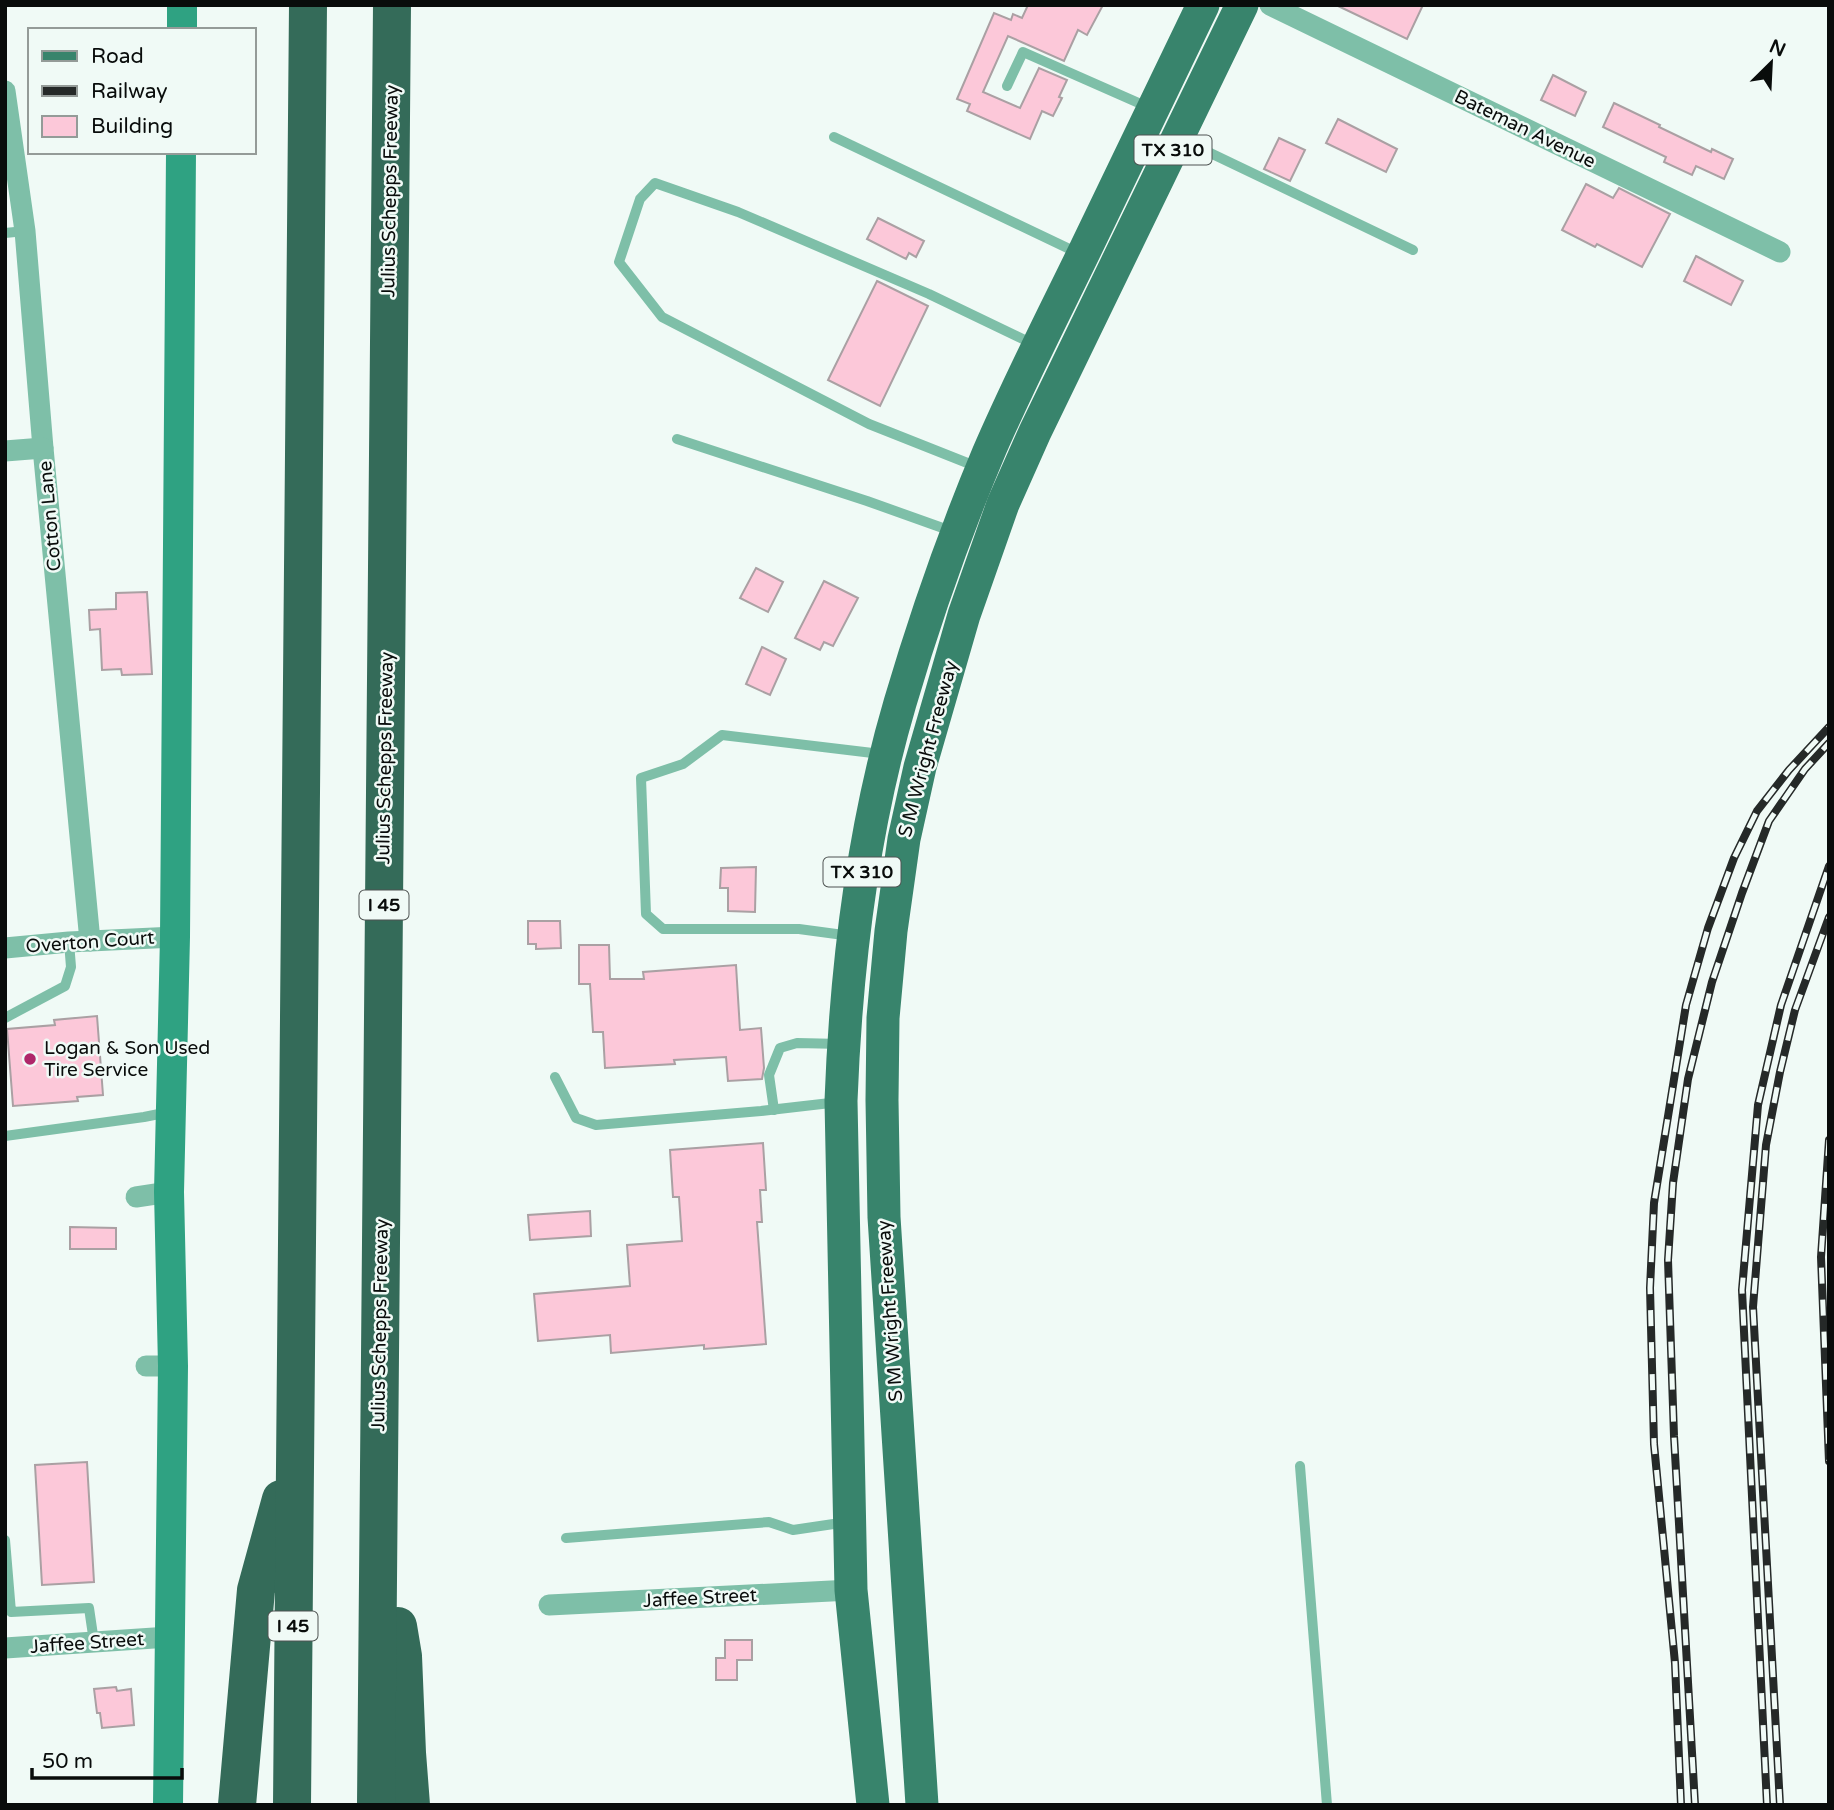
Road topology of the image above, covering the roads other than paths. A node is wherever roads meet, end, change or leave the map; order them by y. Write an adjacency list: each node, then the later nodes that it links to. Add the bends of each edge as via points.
1 (182, 5): 7 (main road)
2 (308, 5): 38 (highway, I 45)
3 (392, 5): 41 (highway, Julius Schepps Freeway / I 45)
4 (1203, 5): 10 (main road, S M Wright Freeway / TX 310)
5 (1242, 5): 12 (main road, S M Wright Freeway / TX 310)
6 (1270, 5): 16 (street, Bateman Avenue)
7 (182, 28)
8 (1007, 86): 10 (lane, via 1023,52)
9 (5, 91): 14 (street, Cotton Lane)
10 (1153, 110): 17 (main road, S M Wright Freeway / TX 310)
11 (834, 137): 17 (lane)
12 (1178, 138): 15 (lane); 55 (main road, S M Wright Freeway / TX 310, via 1003,504 964,615 904,839 883,1018 883,1191)
13 (181, 154): 26 (main road)
14 (15, 232): 20 (street, Cotton Lane)
15 (1413, 250)
16 (1780, 252)
17 (1082, 256): 18 (main road, S M Wright Freeway / TX 310)
18 (1038, 346): 22 (main road, S M Wright Freeway / TX 310); 22 (lane, via 738,212 654,183 640,199 619,262 662,317 869,424)
19 (677, 439): 23 (lane)
20 (43, 448): 21 (street); 27 (street, Cotton Lane)
21 (5, 451)
22 (982, 470): 23 (main road, S M Wright Freeway / TX 310)
23 (957, 533): 24 (main road, S M Wright Freeway / TX 310, via 922,631)
24 (887, 755): 25 (main road, S M Wright Freeway / TX 310); 25 (lane, via 722,735 683,764 641,778 646,914 663,929 799,929)
25 (853, 936): 30 (main road, S M Wright Freeway / TX 310)
26 (175, 937): 27 (street, Overton Court); 34 (main road)
27 (79, 942): 28 (street, Overton Court); 29 (lane, via 65,986)
28 (5, 948)
29 (5, 1018)
30 (844, 1044): 32 (main road, S M Wright Freeway / TX 310); 33 (lane, via 797,1043 780,1048 769,1075)
31 (555, 1077): 33 (lane, via 576,1118 596,1125)
32 (841, 1101): 33 (lane); 40 (main road, S M Wright Freeway / TX 310)
33 (774, 1110)
34 (171, 1111): 35 (lane); 36 (main road)
35 (5, 1136)
36 (169, 1192): 37 (street); 46 (main road, via 159,1366)
37 (136, 1197)
38 (295, 1446): 50 (highway, via 256,1590); 51 (highway, I 45)
39 (1300, 1466): 56 (lane)
40 (850, 1522): 42 (lane, via 793,1530 769,1522); 44 (main road, S M Wright Freeway / TX 310)
41 (379, 1526): 52 (highway, Julius Schepps Freeway / I 45); 53 (highway, via 404,1656)
42 (566, 1538)
43 (5, 1540): 47 (lane, via 11,1612 89,1608)
44 (851, 1590): 45 (street, Jaffee Street); 54 (main road, S M Wright Freeway / TX 310)
45 (550, 1605)
46 (169, 1637): 47 (street, Jaffee Street); 49 (main road)
47 (94, 1642): 48 (street, Jaffee Street)
48 (5, 1648)
49 (168, 1805)
50 (237, 1805)
51 (292, 1805)
52 (376, 1805)
53 (411, 1805)
54 (873, 1805)
55 (922, 1805)
56 (1327, 1805)

